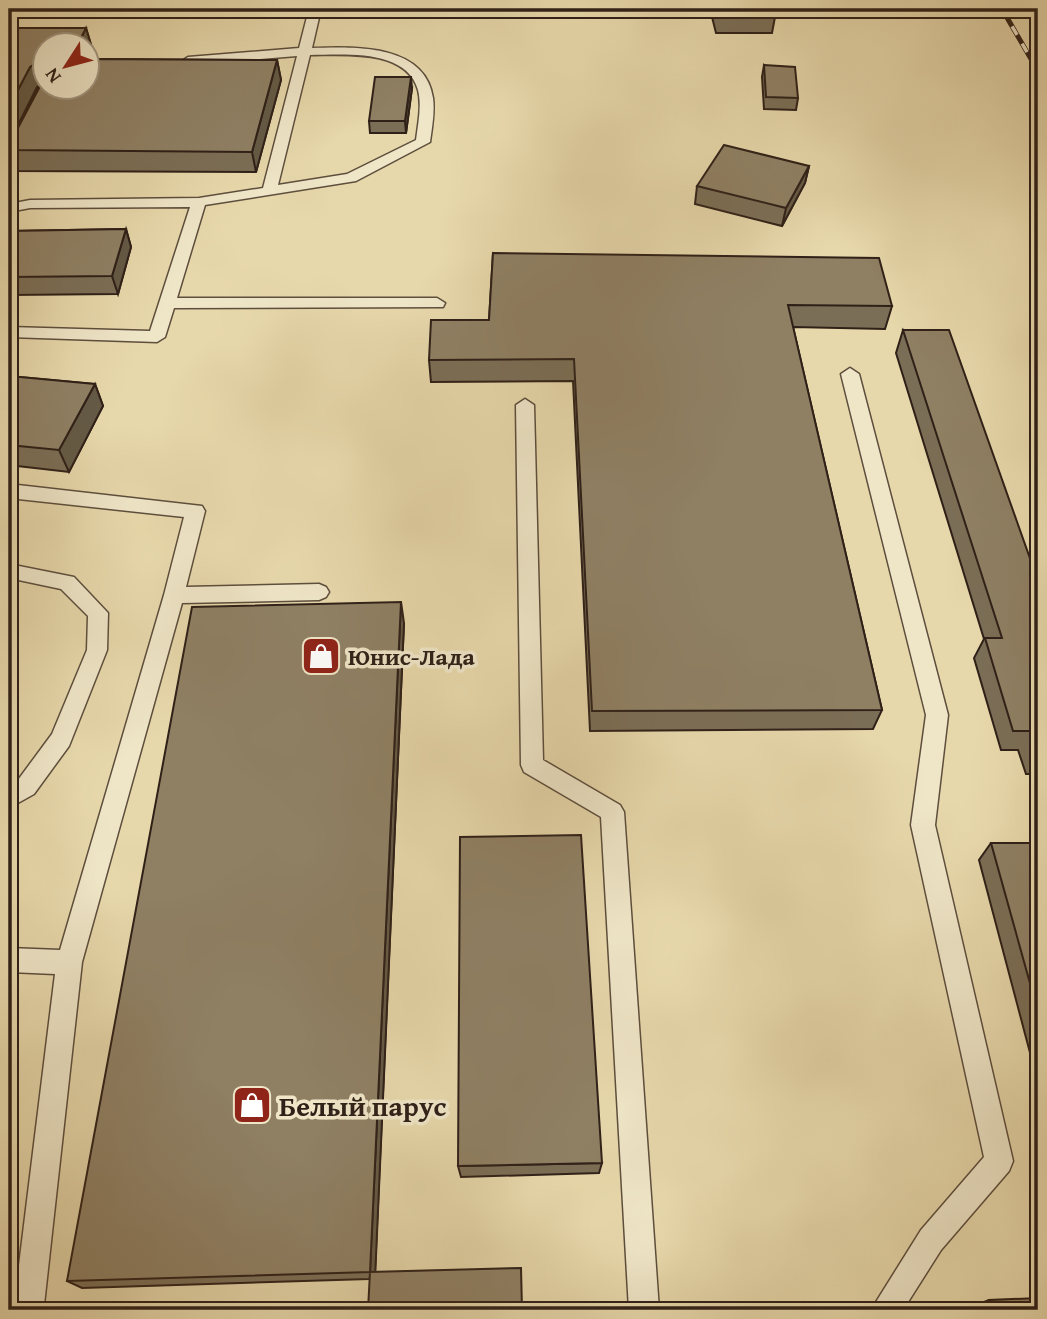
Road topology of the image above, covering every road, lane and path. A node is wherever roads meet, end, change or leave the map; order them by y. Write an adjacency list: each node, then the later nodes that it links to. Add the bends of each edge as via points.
1 (315, 9): 2 (lane)
2 (303, 52): 3 (lane); 4 (lane); 4 (lane, via 376,54 404,62 422,83 426,107 423,142 351,178)
3 (167, 63)
4 (270, 191): 5 (lane)
5 (199, 202): 6 (lane); 7 (lane)
6 (9, 208)
7 (167, 303): 8 (lane); 9 (lane, via 157,337)
8 (437, 303)
9 (9, 332)
10 (850, 374): 21 (lane, via 937,715 923,825 999,1161 931,1240)
11 (525, 405): 20 (lane, via 532,765 612,812)
12 (9, 491): 15 (lane, via 195,511)
13 (9, 571): 16 (lane, via 67,582 98,613 97,650 61,739 26,787)
14 (319, 592): 15 (lane)
15 (174, 595): 18 (lane)
16 (9, 798)
17 (9, 960): 18 (lane)
18 (69, 962): 19 (lane)
19 (31, 1310)
20 (644, 1310)
21 (886, 1310)

